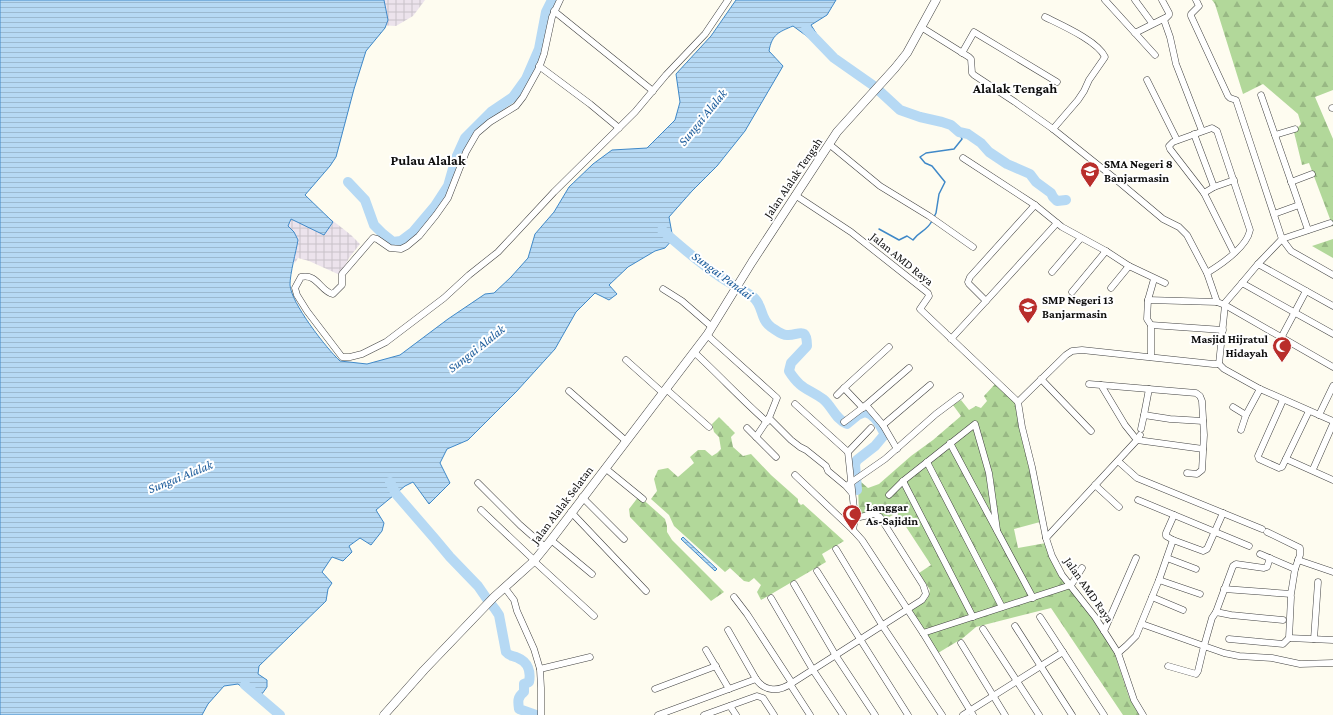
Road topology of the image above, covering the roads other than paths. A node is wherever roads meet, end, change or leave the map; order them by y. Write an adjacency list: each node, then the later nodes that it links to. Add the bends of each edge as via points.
1 (560, 0): 8 (street)
2 (728, 0): 19 (street, via 704,34)
3 (936, 0): 12 (street, Jalan Alalak Tengah)
4 (1105, 0): 13 (street)
5 (1134, 0): 11 (street)
6 (1162, 0): 10 (street, via 1169,13)
7 (1196, 0): 38 (street, via 1199,6 1191,16 1228,96 1236,100)
8 (554, 11): 16 (street); 19 (street)
9 (1045, 17): 22 (street, via 1081,35 1106,57 1078,100)
10 (1165, 18): 11 (street); 24 (street, via 1176,64)
11 (1152, 23): 13 (street)
12 (921, 27): 14 (street); 28 (street, Jalan Alalak Tengah, via 907,53)
13 (1136, 33): 15 (street)
14 (962, 53): 18 (street, via 974,32); 22 (street, via 971,59 974,75)
15 (1155, 55)
16 (540, 66): 21 (street); 21 (street, via 520,101 477,133 466,152 448,198 419,236 399,250 372,238 342,274 342,285 333,294 319,282 305,276 301,278 295,288 296,295 342,357 362,354 386,342 444,298 498,252)
17 (1147, 80): 27 (street)
18 (1057, 82)
19 (653, 91): 21 (street)
20 (1261, 96): 26 (street)
21 (619, 128)
22 (1053, 129): 50 (street, via 1163,219 1183,230)
23 (1295, 129): 26 (street)
24 (1202, 131): 25 (street); 31 (street, via 1212,128 1217,131)
25 (1194, 134): 27 (street); 33 (street)
26 (1275, 135): 32 (street)
27 (1177, 140): 34 (street, via 1170,144 1170,149)
28 (829, 144): 35 (street, Jalan Alalak Tengah); 44 (street, via 880,186)
29 (963, 158): 36 (street)
30 (1312, 174): 32 (street)
31 (1234, 180): 33 (street); 46 (street, via 1250,230)
32 (1291, 182): 37 (street)
33 (1214, 187): 34 (street)
34 (1204, 193): 46 (street)
35 (795, 195): 55 (street, Jalan Alalak Tengah); 72 (street, Jalan AMD Raya, via 851,232 928,293 929,296 920,309)
36 (1035, 205): 39 (street); 60 (street, via 970,277 969,284)
37 (1299, 205): 38 (street); 41 (street)
38 (1274, 214): 43 (street)
39 (1057, 223): 42 (street); 60 (street)
40 (1330, 223): 41 (street)
41 (1308, 230): 43 (street)
42 (1081, 238): 45 (street); 49 (street)
43 (1282, 239): 47 (street); 51 (street, via 1291,251)
44 (973, 246)
45 (1106, 251): 48 (street); 59 (street)
46 (1234, 253): 50 (street)
47 (1258, 264): 54 (street); 58 (street)
48 (1129, 266): 52 (street); 56 (street)
49 (1052, 272)
50 (1207, 273): 62 (street)
51 (1333, 275)
52 (1154, 279): 53 (street); 61 (street)
53 (1165, 283)
54 (1242, 283): 63 (street); 65 (street)
55 (736, 287): 67 (street, Jalan Alalak Selatan)
56 (1111, 288)
57 (663, 289): 67 (street, via 682,301)
58 (1306, 291): 64 (street); 65 (street)
59 (1072, 292)
60 (986, 300): 72 (street)
61 (1148, 300): 62 (street); 66 (street, via 1147,319)
62 (1217, 302): 63 (street)
63 (1225, 304): 68 (street); 71 (street)
64 (1333, 306)
65 (1294, 312): 69 (street); 71 (street)
66 (1151, 325): 68 (street); 75 (street)
67 (712, 327): 70 (street, Jalan Alalak Selatan)
68 (1223, 330): 77 (street)
69 (1333, 334)
70 (707, 335): 74 (street, Jalan Alalak Selatan); 101 (street, via 777,398)
71 (1282, 338): 78 (street)
72 (951, 339): 93 (street, Jalan AMD Raya)
73 (889, 347): 85 (street)
74 (694, 352): 88 (street, Jalan Alalak Selatan); 101 (street, via 746,403)
75 (1150, 357): 77 (street); 80 (street, via 1076,350)
76 (626, 360): 88 (street)
77 (1219, 364): 87 (street)
78 (1333, 367)
79 (909, 368): 95 (street)
80 (1041, 379): 93 (street); 110 (street)
81 (1089, 384): 83 (street)
82 (930, 385): 105 (street)
83 (1101, 385): 86 (street); 111 (street, via 1121,419)
84 (1333, 386): 100 (street)
85 (844, 388): 90 (street); 95 (street)
86 (1149, 389): 98 (street); 102 (street, via 1198,394 1202,401)
87 (1260, 389): 92 (street); 99 (street)
88 (664, 391): 106 (street); 113 (street, Jalan Alalak Selatan)
89 (569, 392): 113 (street)
90 (837, 395)
91 (960, 396): 115 (street)
92 (1283, 400): 97 (street); 119 (street, via 1258,456 1259,459 1279,468)
93 (1018, 402): 146 (street, Jalan AMD Raya)
94 (795, 404): 117 (street)
95 (865, 407): 103 (street); 105 (street)
96 (1234, 407): 99 (street)
97 (1309, 411): 100 (street); 119 (street)
98 (1144, 415): 102 (street); 111 (street)
99 (1246, 415): 109 (street)
100 (1319, 415): 104 (street)
101 (768, 420): 112 (street); 131 (street, via 826,466 831,474)
102 (1203, 421): 116 (street)
103 (844, 422)
104 (1333, 423): 122 (street)
105 (883, 425): 115 (street)
106 (709, 427)
107 (747, 428): 112 (street)
108 (871, 428): 117 (street)
109 (1241, 430)
110 (1091, 431)
111 (1139, 435): 116 (street); 120 (street)
112 (756, 437): 118 (street)
113 (626, 441): 123 (street, Jalan Alalak Selatan)
114 (950, 443): 121 (street); 144 (street); 144 (street, via 975,424 988,473)
115 (897, 449): 127 (street)
116 (1203, 450): 124 (street, via 1202,470 1197,474)
117 (848, 452): 127 (street)
118 (776, 457)
119 (1286, 459): 126 (street)
120 (1118, 461): 130 (street); 140 (street, via 1137,478)
121 (927, 462): 128 (street); 178 (street)
122 (1314, 467)
123 (604, 468): 134 (street, Jalan Alalak Selatan); 135 (street)
124 (1187, 473)
125 (795, 475): 143 (street)
126 (1333, 480)
127 (855, 481): 131 (street); 132 (street)
128 (903, 481): 133 (street); 183 (street)
129 (478, 483): 151 (street)
130 (1095, 485): 137 (street); 146 (street)
131 (846, 486): 132 (street)
132 (852, 493): 142 (street)
133 (889, 495)
134 (582, 498): 139 (street, Jalan Alalak Selatan); 147 (street)
135 (643, 499)
136 (1138, 500): 141 (street)
137 (1119, 507)
138 (481, 510): 158 (street)
139 (571, 512): 148 (street, Jalan Alalak Selatan); 171 (street)
140 (1223, 513): 145 (street); 157 (street, via 1300,548)
141 (1174, 515): 145 (street); 149 (street, via 1166,534)
142 (855, 518): 143 (street); 179 (street, via 874,514 880,517 923,585 925,597)
143 (853, 530): 179 (street)
144 (998, 530): 177 (street)
145 (1214, 532): 149 (street, via 1205,551); 150 (street)
146 (1046, 538): 168 (street, Jalan AMD Raya, via 1058,570)
147 (624, 539)
148 (551, 540): 151 (street, Jalan Alalak Selatan); 164 (street)
149 (1173, 540): 155 (street)
150 (1249, 546)
151 (545, 547): 158 (street, Jalan Alalak Selatan)
152 (836, 549): 187 (street)
153 (1260, 554): 156 (street)
154 (1136, 558): 191 (street)
155 (1167, 558): 160 (street); 165 (street)
156 (1270, 558): 161 (street); 170 (street, via 1268,567 1264,568 1236,564 1233,566)
157 (1298, 560): 161 (street); 163 (street)
158 (534, 561): 169 (street, Jalan Alalak Selatan); 182 (street)
159 (1082, 568): 168 (street)
160 (1196, 568)
161 (1295, 569): 170 (street, via 1291,594)
162 (817, 570): 196 (street)
163 (1333, 572)
164 (592, 574)
165 (1159, 580): 172 (street); 175 (street)
166 (1318, 582): 195 (street)
167 (794, 584): 204 (street)
168 (1071, 585): 177 (street); 191 (street, Jalan AMD Raya)
169 (505, 588): 209 (street, via 514,600); 220 (street, Jalan Alalak Selatan, via 424,670)
170 (1224, 589): 181 (street)
171 (646, 591)
172 (1200, 594)
173 (1291, 596): 193 (street)
174 (734, 597): 213 (street)
175 (1152, 597): 180 (street); 186 (street)
176 (770, 598): 210 (street)
177 (1033, 598): 178 (street)
178 (1002, 607): 183 (street)
179 (906, 610): 187 (street); 192 (street)
180 (1183, 610)
181 (1216, 612): 185 (street, via 1231,616); 199 (street)
182 (594, 616)
183 (974, 617): 192 (street)
184 (1040, 617): 201 (street)
185 (1283, 620)
186 (1142, 624): 199 (street); 202 (street, via 1136,636)
187 (882, 625): 196 (street); 229 (street)
188 (1015, 626): 207 (street)
189 (984, 629): 212 (street)
190 (728, 630): 211 (street)
191 (1104, 631): 202 (street, Jalan AMD Raya)
192 (923, 633): 218 (street)
193 (1289, 638): 194 (street, via 1281,644); 195 (street)
194 (1228, 639)
195 (1314, 639): 197 (street)
196 (860, 640): 204 (street); 228 (street)
197 (1333, 640)
198 (961, 643): 216 (street)
199 (1204, 646): 205 (street, via 1239,656 1272,658 1300,664); 208 (street, via 1196,674)
200 (706, 650): 206 (street)
201 (1063, 652): 207 (street); 234 (street)
202 (1118, 653): 235 (street, Jalan AMD Raya, via 1134,700)
203 (590, 656): 209 (street)
204 (836, 656): 210 (street); 227 (street)
205 (1333, 663)
206 (716, 666): 214 (street); 215 (street)
207 (1040, 666): 212 (street); 233 (street)
208 (1168, 666)
209 (540, 669): 219 (street)
210 (813, 670): 213 (street); 226 (street)
211 (756, 679): 213 (street, via 773,690); 215 (street)
212 (1017, 681): 216 (street); 232 (street)
213 (791, 683): 225 (street)
214 (655, 689)
215 (729, 689): 221 (street)
216 (994, 696): 218 (street); 231 (street)
217 (730, 706): 222 (street); 223 (street); 224 (street, via 757,696 763,698)
218 (972, 713): 230 (street)
219 (541, 714)
220 (384, 715)
221 (658, 715)
222 (704, 715)
223 (736, 715)
224 (774, 715)
225 (810, 715)
226 (843, 715)
227 (875, 715)
228 (908, 715)
229 (942, 715)
230 (963, 715)
231 (1005, 715)
232 (1039, 715)
233 (1072, 715)
234 (1104, 715)
235 (1142, 715)

